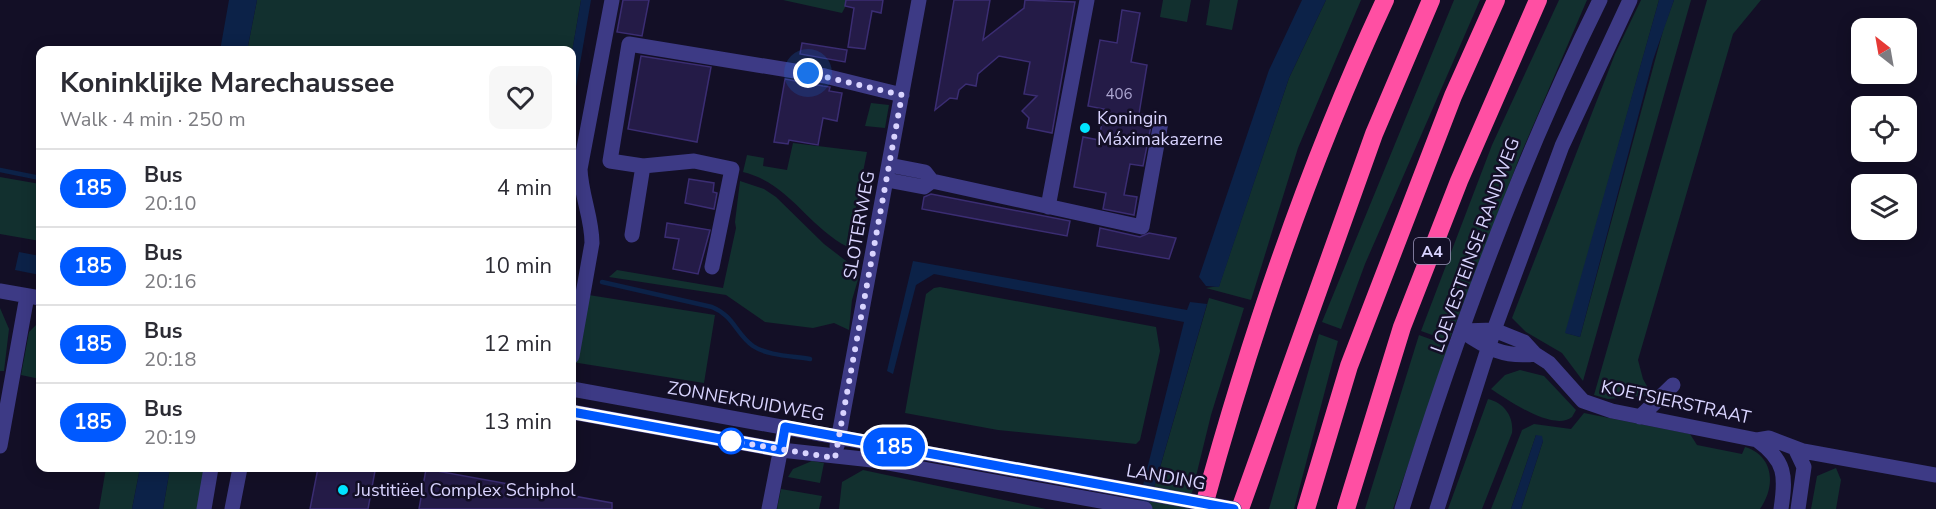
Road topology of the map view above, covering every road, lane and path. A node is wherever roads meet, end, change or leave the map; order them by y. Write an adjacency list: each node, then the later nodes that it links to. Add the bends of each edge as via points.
1 (612, 0): 21 (street, via 580,169 592,243)
2 (919, 0): 10 (street, SLOTERWEG)
3 (1087, 0): 14 (street)
4 (1385, 0): 44 (highway, via 1323,145 1283,256)
5 (1431, 0): 46 (highway, via 1374,134)
6 (1496, 0): 47 (highway, A4, via 1454,96 1349,366)
7 (1538, 0): 48 (highway, A4, via 1459,181 1402,327)
8 (1599, 0): 20 (street, LOEVESTEINSE RANDWEG, via 1531,148)
9 (1630, 0): 19 (street, via 1562,146)
10 (902, 95): 12 (street, via 825,76 629,44 610,161); 13 (street, SLOTERWEG)
11 (1161, 122): 14 (street, via 1142,226)
12 (643, 166): 15 (street); 16 (street, via 694,161 732,169)
13 (888, 172): 14 (street, via 924,187 932,181); 29 (street, SLOTERWEG)
14 (1048, 207)
15 (632, 235)
16 (711, 267)
17 (0, 291): 18 (street)
18 (34, 297): 31 (street)
19 (1494, 330): 20 (street, KOETSIERSTRAAT); 22 (street); 23 (street, KOETSIERSTRAAT, via 1524,342)
20 (1462, 332): 22 (street); 49 (street, LOEVESTEINSE RANDWEG)
21 (576, 333)
22 (1488, 350): 23 (street, via 1519,357); 50 (street)
23 (1534, 354): 27 (street, KOETSIERSTRAAT, via 1549,363 1583,401)
24 (1672, 385): 27 (street)
25 (576, 390): 28 (street, ZONNEKRUIDWEG)
26 (576, 413): 33 (street)
27 (1640, 417): 30 (street, KOETSIERSTRAAT)
28 (785, 427): 29 (street, ZONNEKRUIDWEG); 33 (street)
29 (839, 437): 35 (street, SLOTERWEG); 39 (street, ZONNEKRUIDWEG)
30 (1757, 440): 32 (street, KOETSIERSTRAAT, via 1769,438); 34 (street, KOETSIERSTRAAT)
31 (0, 446)
32 (1795, 448): 34 (street); 38 (street, KOETSIERSTRAAT); 52 (street, via 1804,467)
33 (781, 450): 35 (street); 42 (street)
34 (1777, 457): 51 (street, via 1784,470)
35 (835, 458): 43 (street, LANDING, via 872,460)
36 (211, 472): 40 (street)
37 (239, 472): 41 (street)
38 (1936, 475)
39 (1090, 483): 45 (street, LANDING, bridge)
40 (204, 509)
41 (232, 509)
42 (769, 509)
43 (1145, 509)
44 (1203, 509)
45 (1234, 509)
46 (1240, 509)
47 (1306, 509)
48 (1346, 509)
49 (1402, 509)
50 (1437, 509)
51 (1781, 509)
52 (1798, 509)

